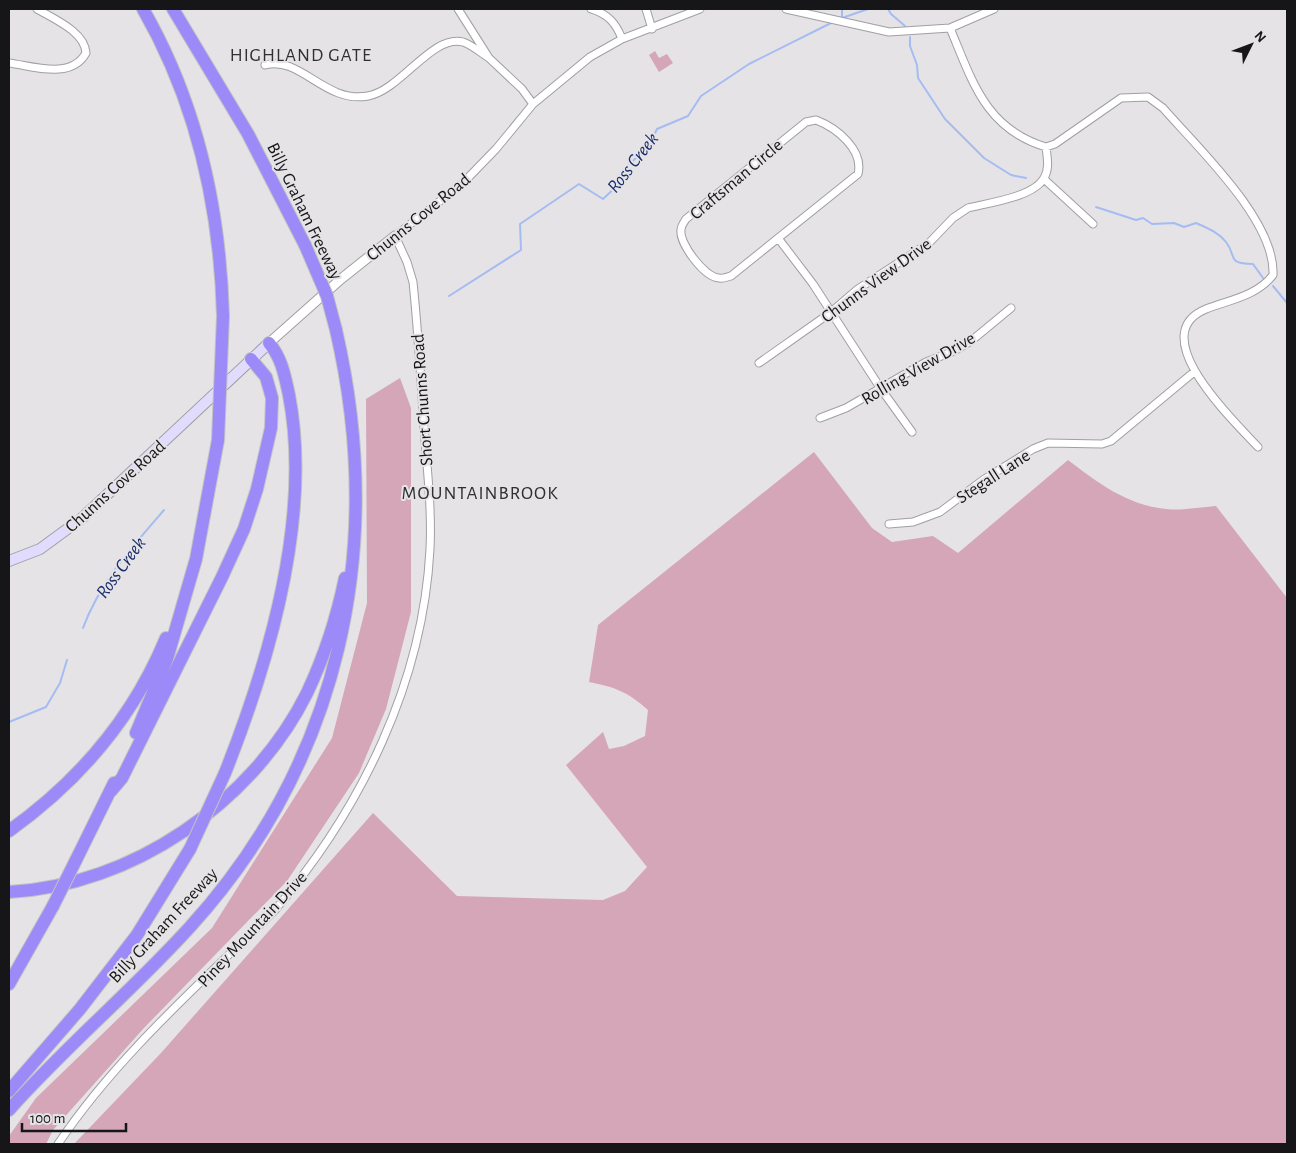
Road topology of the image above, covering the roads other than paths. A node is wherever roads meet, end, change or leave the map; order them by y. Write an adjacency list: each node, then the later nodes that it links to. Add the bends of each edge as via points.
1 (38, 9): 14 (street, via 74,32 86,45 86,53 73,66 57,69)
2 (144, 9): 36 (highway, bridge, via 176,71 196,128 216,235 223,316 218,440 202,532)
3 (172, 9): 32 (highway, Billy Graham Freeway, bridge, via 248,134 306,245 327,296 350,402 357,483)
4 (458, 9): 13 (street)
5 (591, 9): 12 (street, via 608,16)
6 (646, 9): 11 (street)
7 (700, 9): 11 (street, Chunns Cove Road)
8 (786, 9): 10 (street, via 889,32)
9 (994, 9): 10 (street)
10 (950, 28): 17 (street, via 978,94 990,112 1007,128)
11 (652, 29): 12 (street, Chunns Cove Road)
12 (622, 40): 16 (street, Chunns Cove Road, via 590,56)
13 (489, 58): 15 (street, via 462,42 445,43 382,92 357,97 330,91 291,67); 16 (street)
14 (9, 63)
15 (265, 65)
16 (533, 104): 20 (street, Chunns Cove Road, via 462,184)
17 (1046, 147): 18 (street, via 1048,166); 27 (street, via 1121,98 1148,97 1163,108 1252,213 1271,258 1273,275 1257,290 1204,310 1188,322 1184,340)
18 (1044, 179): 19 (street); 23 (street, Chunns View Drive, via 1028,192 959,212 929,244 858,289)
19 (1093, 224)
20 (395, 236): 24 (street, Chunns Cove Road); 35 (street, Short Chunns Road, via 409,269 416,313 430,511 430,550)
21 (778, 238): 21 (street, Craftsman Circle, via 858,174 860,167 856,153 830,125 816,120 806,122 693,211 680,228 690,253 709,275 719,278 731,276); 23 (street, via 813,284)
22 (1011, 308): 28 (street, Rolling View Drive, via 954,351 926,362)
23 (830, 313): 26 (street, Chunns View Drive); 28 (street)
24 (269, 343): 25 (main road, Chunns Cove Road); 41 (highway, bridge, via 280,360 292,410 295,475 287,556 269,642 246,721 190,849 138,935)
25 (251, 359): 34 (main road, Chunns Cove Road, via 81,519 40,548); 37 (highway, via 269,382 272,410 262,468 244,529 122,778)
26 (759, 364)
27 (1194, 372): 31 (street); 33 (street, Stegall Lane, via 1111,441 1102,444 1048,443 983,480 940,512 913,522)
28 (881, 389): 29 (street, Rolling View Drive); 30 (street)
29 (820, 418)
30 (912, 432)
31 (1258, 448)
32 (355, 518): 39 (highway, via 350,530 337,609 313,677 285,729 243,780 193,824 120,866 46,887); 42 (highway, Billy Graham Freeway, via 348,604 332,679 300,763 277,810 249,853 190,927)
33 (889, 524)
34 (9, 561)
35 (424, 598): 43 (street, Piney Mountain Drive, via 407,673 374,762 312,865 275,910 149,1035 93,1098)
36 (181, 610): 37 (highway, via 167,659); 38 (highway, via 140,690 112,733 65,786)
37 (110, 791): 40 (highway, bridge, via 53,906)
38 (9, 831)
39 (9, 892)
40 (9, 984)
41 (9, 1091)
42 (9, 1110)
43 (58, 1144)

